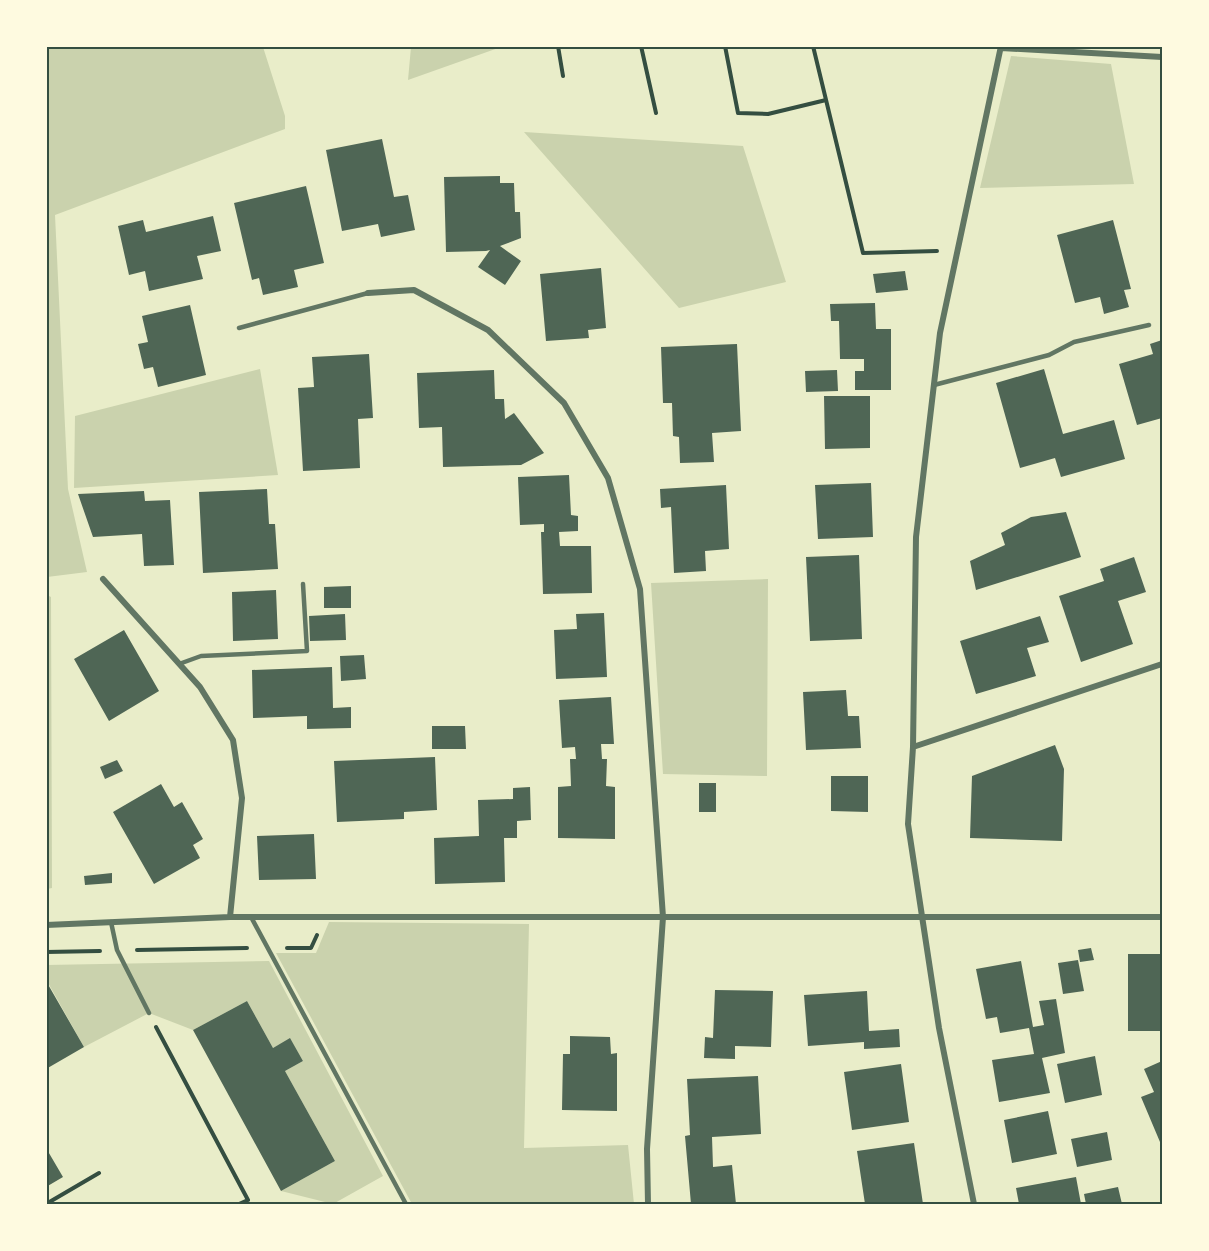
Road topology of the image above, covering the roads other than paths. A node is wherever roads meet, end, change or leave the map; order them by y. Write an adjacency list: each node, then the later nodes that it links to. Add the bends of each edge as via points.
1 (1001, 47): 2 (street); 6 (street, via 940,333)
2 (1162, 57)
3 (369, 293): 5 (lane); 14 (street, via 414,290 488,330 564,403 608,478 640,589)
4 (1149, 325): 6 (lane, via 1074,342 1049,355)
5 (240, 328)
6 (934, 385): 11 (street, via 916,537)
7 (103, 579): 9 (street)
8 (303, 584): 9 (lane, via 307,651 201,656)
9 (180, 664): 12 (street, via 200,687 233,740 242,798)
10 (1162, 664): 11 (street)
11 (914, 747): 15 (street, via 908,824)
12 (230, 917): 13 (street); 17 (street)
13 (251, 917): 14 (street); 20 (lane)
14 (663, 917): 15 (street); 21 (street, via 647,1149)
15 (923, 917): 16 (street); 22 (street, via 939,1028)
16 (1162, 917)
17 (111, 922): 18 (street); 19 (lane, via 117,950)
18 (46, 925)
19 (149, 1013)
20 (406, 1204)
21 (648, 1204)
22 (974, 1204)

